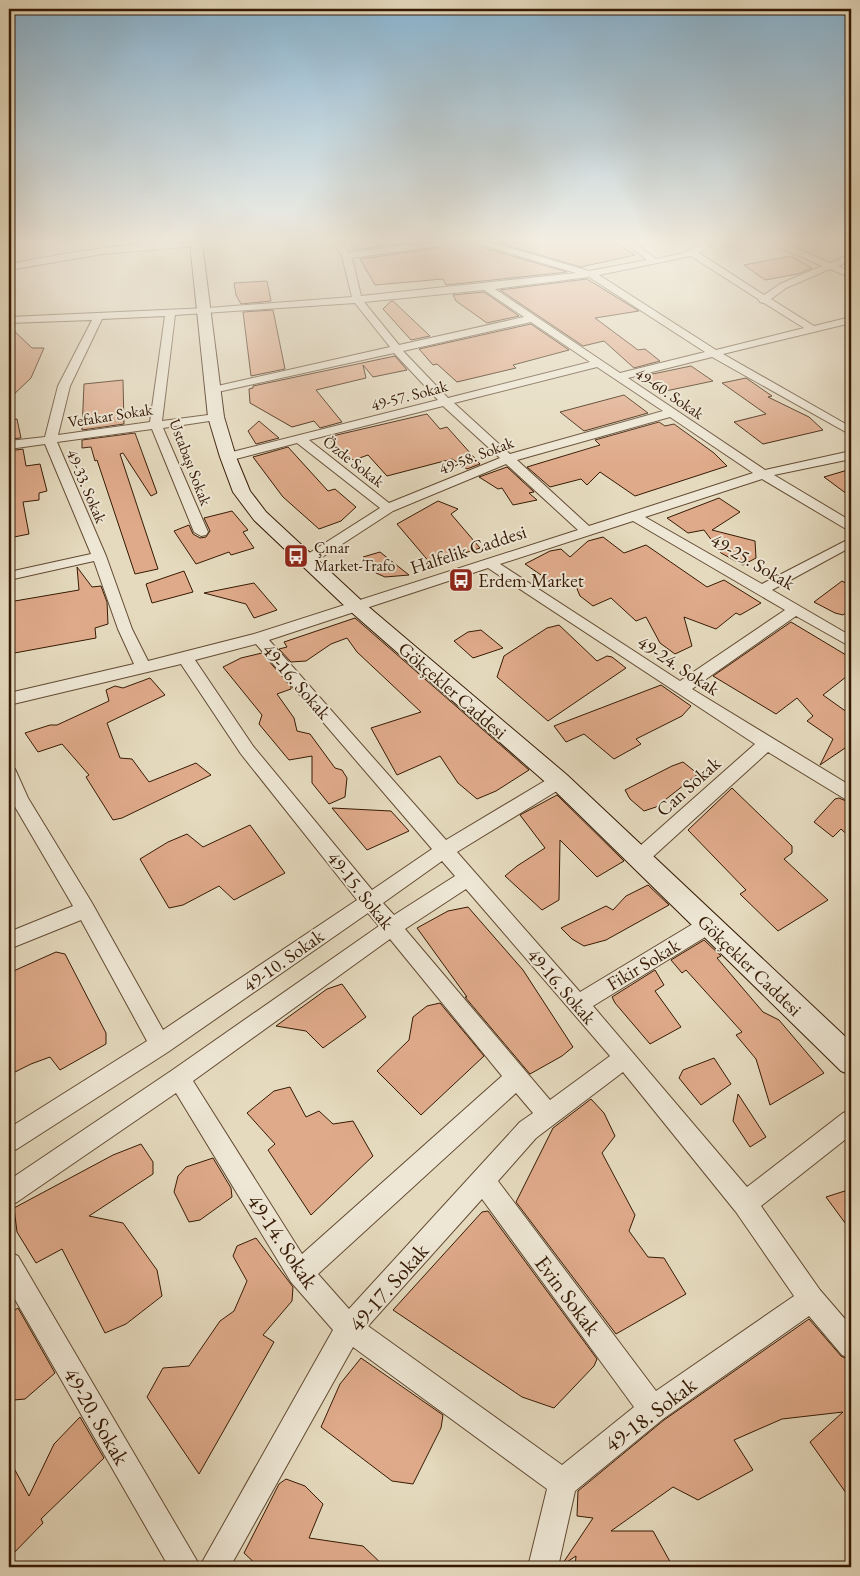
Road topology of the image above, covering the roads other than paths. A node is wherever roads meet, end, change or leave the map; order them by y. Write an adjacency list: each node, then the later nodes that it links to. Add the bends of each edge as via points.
1 (98, 317): 2 (street); 10 (street); 24 (street, 49-33. Sokak, via 64,386)
2 (106, 317)
3 (170, 317): 21 (street, Ustabaşı Sokak)
4 (205, 317): 17 (main road, Gökçekler Caddesi)
5 (371, 317): 13 (street)
6 (528, 317): 9 (street, 49-60. Sokak)
7 (657, 317): 14 (street)
8 (791, 317): 12 (street)
9 (531, 319): 13 (street); 15 (street, 49-60. Sokak)
10 (9, 320)
11 (851, 320): 12 (street)
12 (813, 330): 14 (street)
13 (397, 350): 17 (street); 18 (street)
14 (715, 354): 16 (street); 22 (street)
15 (598, 363): 16 (street, 49-60. Sokak); 18 (street, 49-57. Sokak)
16 (617, 377): 19 (street, 49-60. Sokak)
17 (213, 390): 20 (main road, Gökçekler Caddesi)
18 (446, 402): 23 (street, 49-57. Sokak); 28 (street)
19 (670, 413): 28 (street, 49-58. Sokak); 29 (street, 49-60. Sokak)
20 (216, 417): 21 (street, Vefakar Sokak); 27 (main road, Gökçekler Caddesi)
21 (156, 424): 24 (street, Vefakar Sokak); 34 (street, Ustabaşı Sokak)
22 (851, 432)
23 (301, 440): 27 (street, 49-57. Sokak); 30 (street, Özde Sokak)
24 (50, 441): 25 (street, Vefakar Sokak); 36 (street, 49-33. Sokak)
25 (9, 445)
26 (851, 455): 29 (street, Halfelik Caddesi)
27 (228, 457): 37 (main road, Gökçekler Caddesi, via 242,492 260,516)
28 (507, 459): 30 (street, 49-58. Sokak); 33 (street)
29 (763, 474): 31 (street, Halfelik Caddesi); 32 (street, 49-60. Sokak)
30 (388, 508): 37 (street, 49-58. Sokak)
31 (634, 516): 33 (street, Halfelik Caddesi); 40 (street, 49-25. Sokak)
32 (851, 526)
33 (587, 531): 38 (street, Halfelik Caddesi)
34 (201, 532)
35 (851, 542): 40 (street)
36 (99, 556): 39 (street); 46 (street, 49-33. Sokak)
37 (308, 560): 41 (main road, Gökçekler Caddesi)
38 (489, 563): 41 (street, Halfelik Caddesi); 47 (street, 49-24. Sokak)
39 (9, 576)
40 (763, 589): 42 (street, 49-25. Sokak)
41 (357, 607): 43 (street, Halfelik Caddesi); 51 (main road, Gökçekler Caddesi)
42 (797, 609): 44 (street, 49-25. Sokak); 47 (street)
43 (259, 638): 45 (street, Halfelik Caddesi); 54 (street, 49-16. Sokak)
44 (851, 642)
45 (185, 657): 46 (street, Halfelik Caddesi); 57 (street, 49-15. Sokak, via 247,750)
46 (143, 667): 48 (street, Halfelik Caddesi)
47 (680, 689): 49 (street, 49-24. Sokak)
48 (9, 698)
49 (766, 744): 52 (street, 49-24. Sokak); 55 (street, Can Sokak)
50 (9, 774): 53 (street)
51 (559, 781): 54 (street, 49-10. Sokak); 55 (main road, Gökçekler Caddesi)
52 (851, 794)
53 (14, 802): 58 (street)
54 (445, 850): 56 (street, 49-16. Sokak); 57 (street, 49-10. Sokak)
55 (639, 858): 59 (main road, Gökçekler Caddesi)
56 (467, 878): 60 (street, 49-10. Sokak); 62 (street, 49-16. Sokak)
57 (369, 900): 60 (street, 49-15. Sokak); 63 (street, 49-10. Sokak)
58 (85, 909): 61 (street); 63 (street)
59 (708, 925): 62 (street, Fikir Sokak); 65 (main road, Gökçekler Caddesi)
60 (392, 927): 66 (street, 49-15. Sokak); 67 (street, 49-10. Sokak)
61 (9, 941)
62 (578, 1004): 64 (street, 49-16. Sokak)
63 (160, 1045): 70 (street, 49-10. Sokak)
64 (625, 1058): 68 (street, 49-17. Sokak); 73 (street, 49-16. Sokak)
65 (851, 1061)
66 (517, 1077): 68 (street, 49-15. Sokak); 75 (street)
67 (179, 1078): 72 (street, 49-10. Sokak); 75 (street, 49-14. Sokak)
68 (548, 1114): 71 (street, 49-17. Sokak, via 528,1130)
69 (851, 1121): 73 (street)
70 (9, 1141)
71 (482, 1180): 77 (street, 49-17. Sokak); 79 (street, Evin Sokak)
72 (9, 1194)
73 (745, 1203): 76 (street, 49-16. Sokak)
74 (9, 1264): 81 (street, 49-20. Sokak)
75 (300, 1273): 77 (street, 49-14. Sokak)
76 (812, 1299): 78 (street, 49-16. Sokak); 79 (street, 49-18. Sokak)
77 (349, 1328): 80 (street, 49-14. Sokak); 82 (street, 49-17. Sokak)
78 (851, 1346)
79 (653, 1409): 80 (street, 49-18. Sokak)
80 (563, 1483): 83 (street)
81 (185, 1567)
82 (214, 1567)
83 (543, 1567)

